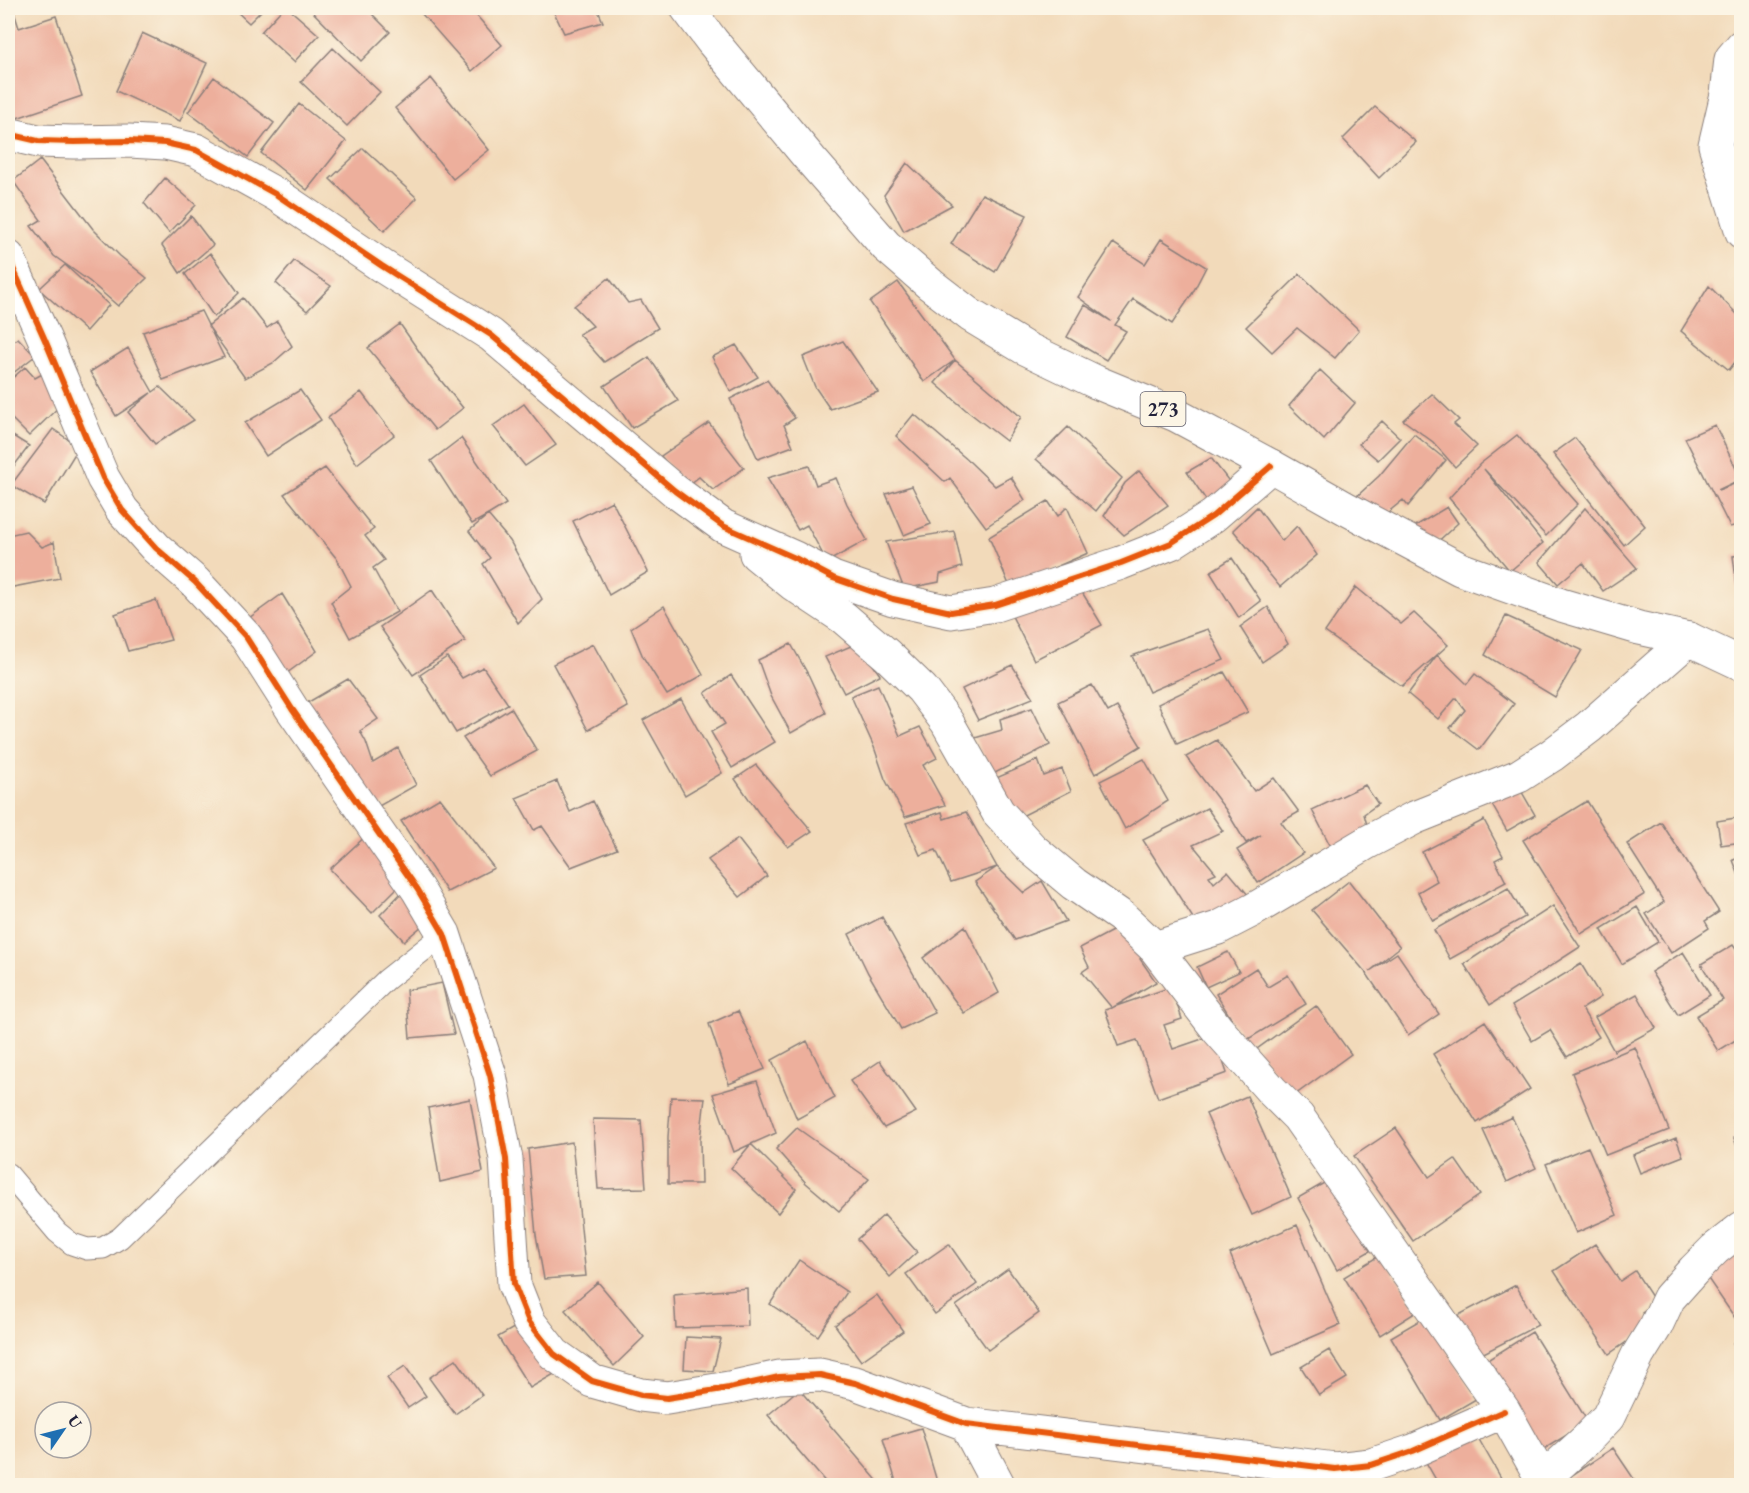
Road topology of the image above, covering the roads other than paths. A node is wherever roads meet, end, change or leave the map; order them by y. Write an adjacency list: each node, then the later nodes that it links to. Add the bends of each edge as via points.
1 (687, 8): 6 (street, 273, via 886,246 939,291 1023,347 1176,415)
2 (1742, 46): 4 (street, via 1731,59 1716,145)
3 (8, 134): 7 (street, via 38,141 165,143 196,150 276,195 491,335 675,491)
4 (1742, 232)
5 (8, 257): 10 (street, via 103,478 122,510 246,637)
6 (1271, 466): 7 (street, via 1213,516 1171,543 1047,589 995,605 951,612 893,599 833,578); 8 (street, 273, via 1460,568 1561,605)
7 (723, 526): 11 (street, via 793,584 844,618 922,689 947,722 998,812 1032,849 1122,917)
8 (1689, 639): 9 (street, 273); 11 (street, via 1589,727 1519,776 1414,818 1218,928)
9 (1742, 663)
10 (444, 934): 12 (lane, via 386,980 120,1238 103,1248 87,1250 72,1244); 15 (street, via 490,1075 506,1159 514,1284 529,1322 554,1354 592,1381 641,1395 667,1398 780,1377 820,1375 855,1383)
11 (1155, 948): 14 (street, via 1218,1030 1298,1116)
12 (8, 1174)
13 (1742, 1228): 16 (street, via 1715,1249 1669,1298 1608,1417)
14 (1504, 1411): 15 (street, via 1413,1451 1371,1465 1335,1469); 16 (street)
15 (966, 1424): 17 (street)
16 (1544, 1482)
17 (999, 1485)

